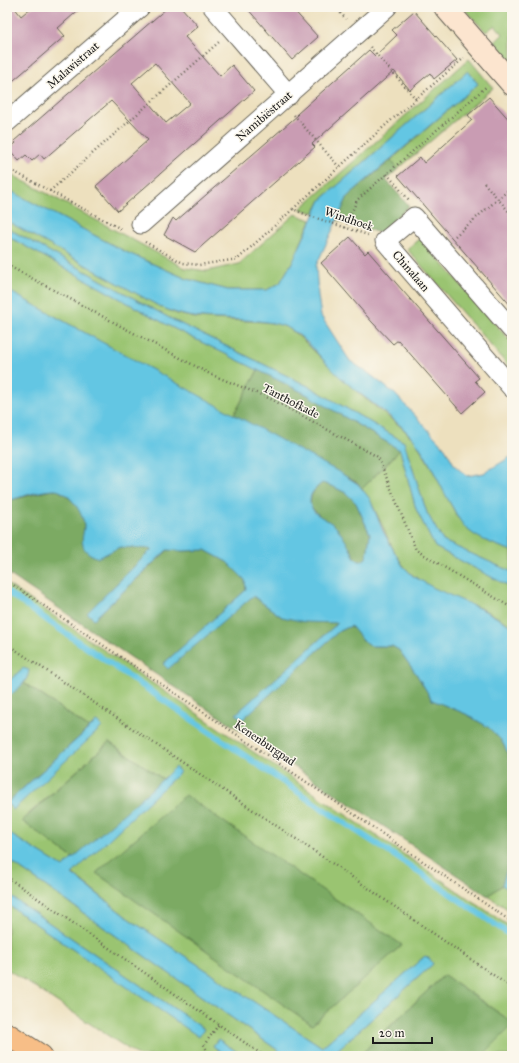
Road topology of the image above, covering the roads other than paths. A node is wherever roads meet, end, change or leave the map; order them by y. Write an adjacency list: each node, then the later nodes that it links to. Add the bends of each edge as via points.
1 (140, 7): 7 (street, Malawistraat)
2 (213, 7): 6 (street)
3 (387, 7): 6 (street, Namibiëstraat)
4 (446, 7): 5 (street)
5 (504, 76)
6 (285, 98): 8 (street, Namibiëstraat)
7 (7, 122)
8 (141, 224)
9 (512, 330): 10 (street, Chinalaan, via 414,217 385,241)
10 (512, 388)
11 (7, 1034): 12 (highway)
12 (41, 1056)

